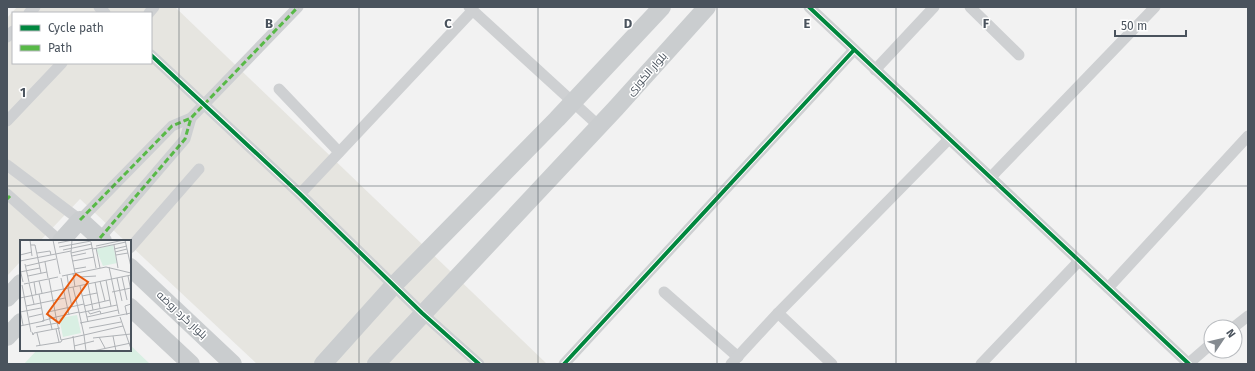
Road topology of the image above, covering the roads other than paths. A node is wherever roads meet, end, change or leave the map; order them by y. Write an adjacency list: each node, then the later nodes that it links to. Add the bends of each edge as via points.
1 (298, 7): 16 (street)
2 (662, 7): 15 (main road)
3 (707, 7): 19 (main road, بلوار الکوزی)
4 (809, 7): 9 (street)
5 (934, 7): 13 (street)
6 (970, 7): 11 (street)
7 (1155, 7): 25 (street)
8 (471, 8): 15 (street); 22 (street)
9 (854, 50): 13 (street); 52 (street)
10 (152, 56): 16 (street)
11 (1019, 56)
12 (61, 64): 18 (street)
13 (875, 70): 21 (street)
14 (278, 89): 22 (street)
15 (572, 102): 19 (street); 36 (main road)
16 (204, 105): 17 (street); 26 (street)
17 (191, 118): 28 (street, via 172,126); 31 (street, via 185,140)
18 (7, 121)
19 (599, 126): 41 (main road, بلوار الکوزی)
20 (1248, 136): 37 (street)
21 (948, 139): 25 (street); 42 (street)
22 (339, 152): 26 (street)
23 (7, 165): 28 (street)
24 (198, 169): 32 (street)
25 (990, 178): 33 (street)
26 (300, 194): 36 (street)
27 (8, 196): 29 (street)
28 (80, 220): 30 (main road); 31 (main road)
29 (60, 240)
30 (62, 240)
31 (100, 240)
32 (131, 247)
33 (1079, 261): 37 (street); 54 (street)
34 (131, 268): 48 (main road, بلوار گرد روضه)
35 (20, 284): 39 (main road)
36 (394, 285): 41 (street); 49 (main road)
37 (1108, 288): 55 (street)
38 (664, 292): 46 (street)
39 (7, 298)
40 (131, 308): 47 (main road)
41 (422, 313): 50 (main road, بلوار الکوزی); 51 (street)
42 (778, 313): 46 (street); 53 (street)
43 (20, 323): 44 (main road)
44 (7, 337)
45 (1203, 351): 55 (street)
46 (735, 361)
47 (191, 364)
48 (233, 364)
49 (323, 364)
50 (376, 364)
51 (479, 364)
52 (564, 364)
53 (832, 364)
54 (981, 364)
55 (1189, 364)

